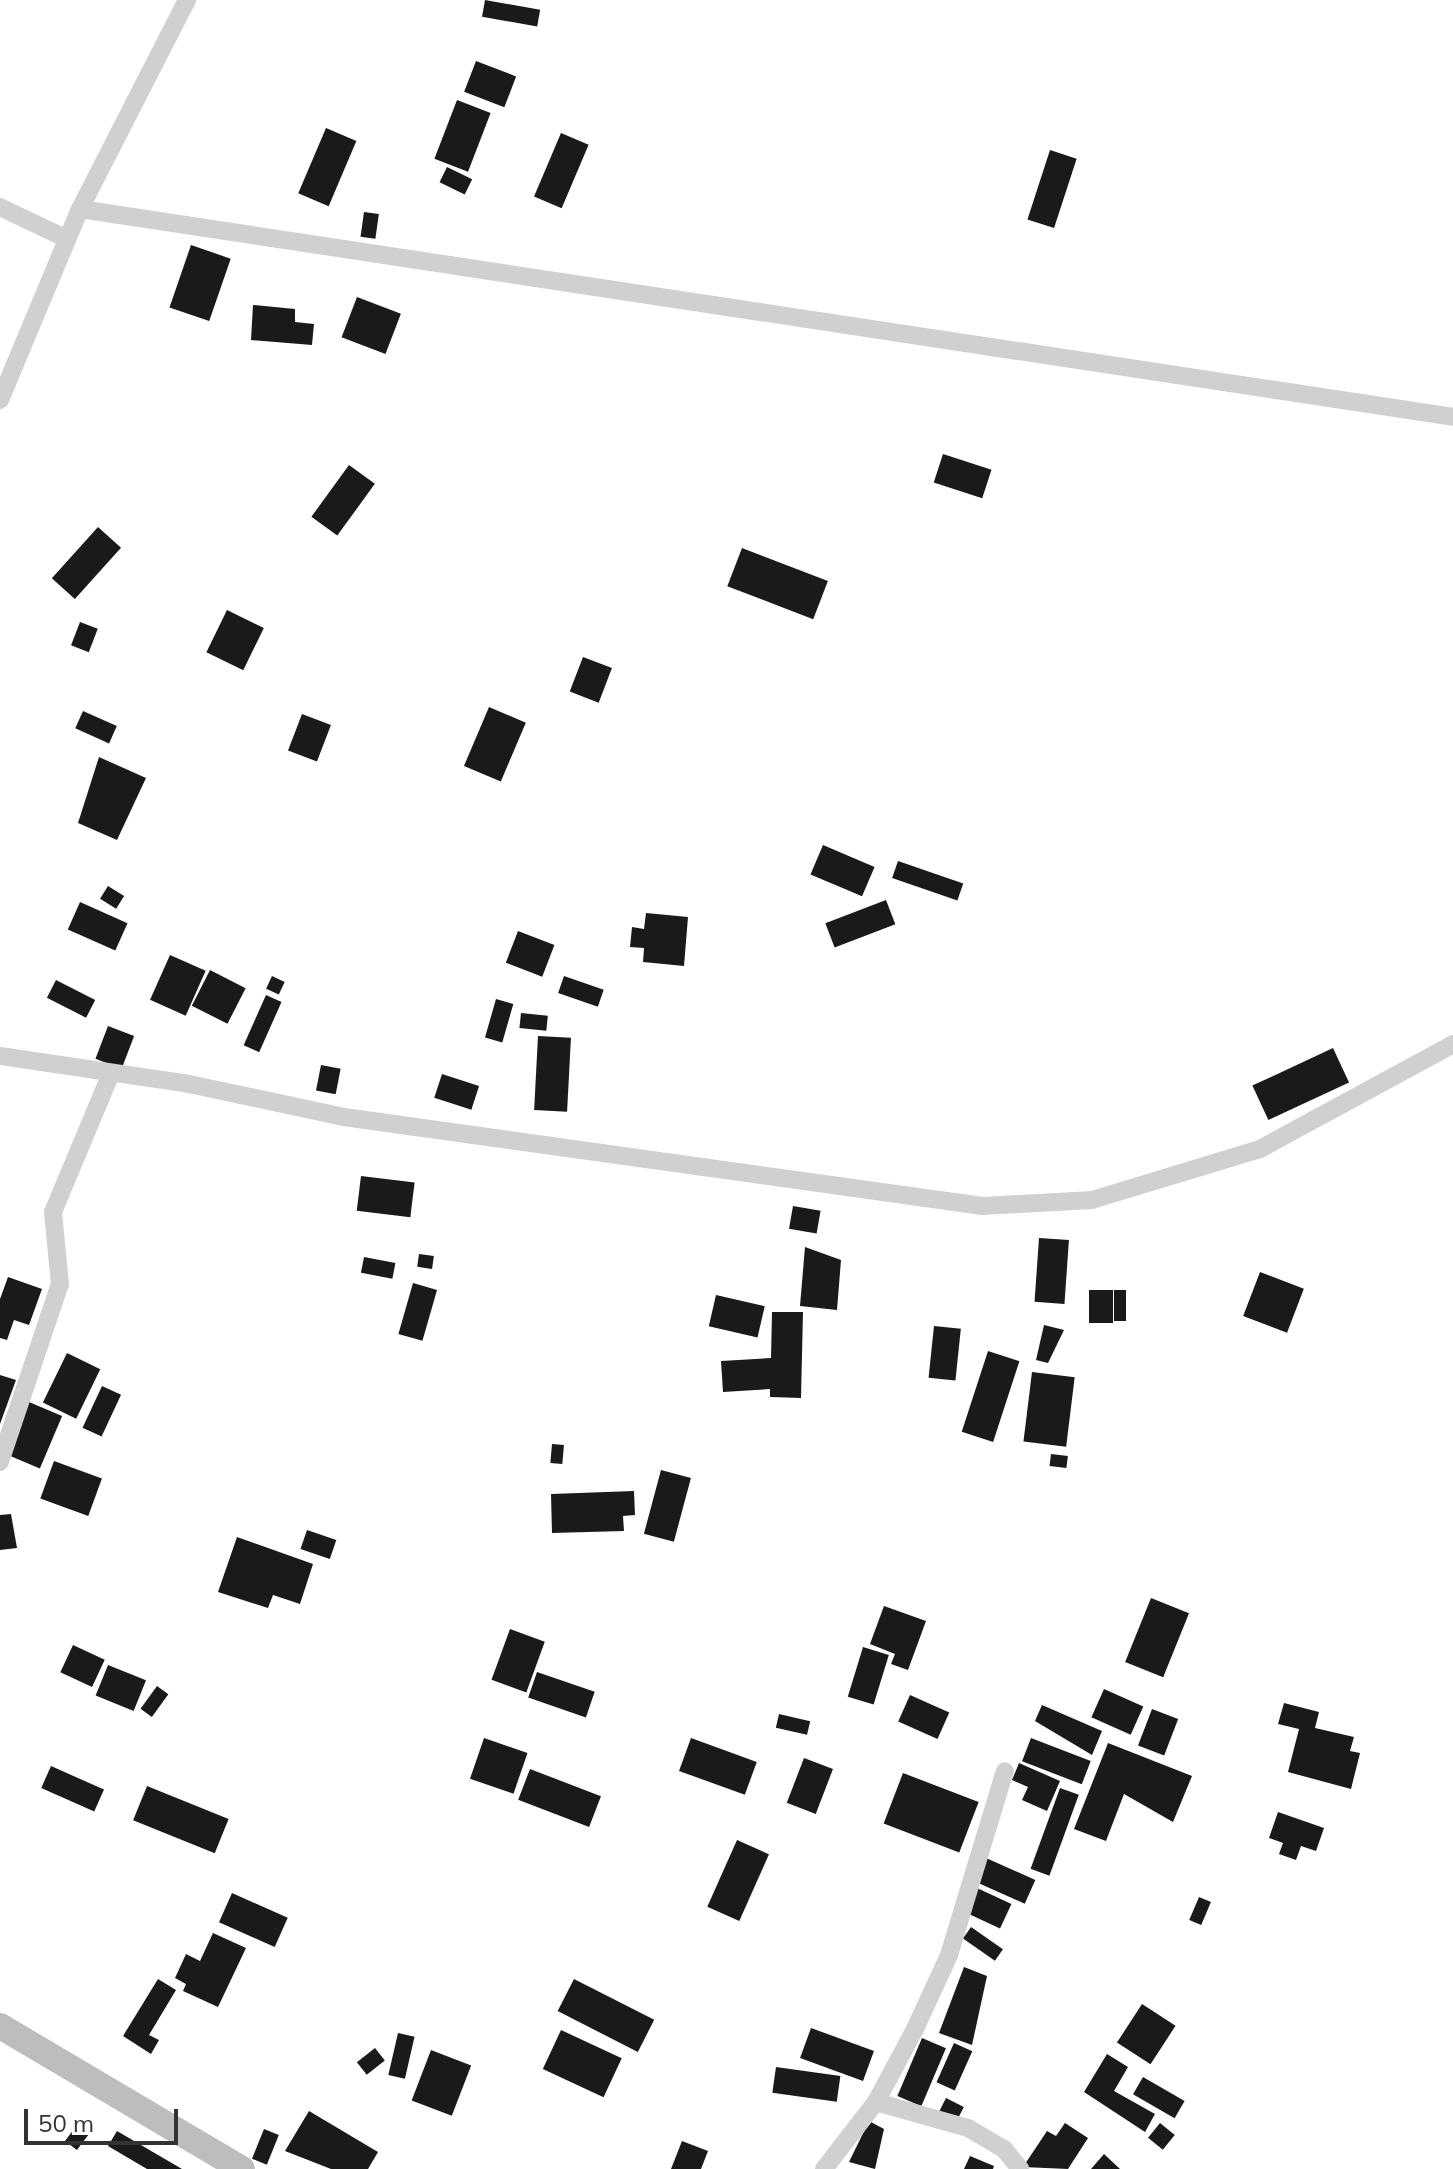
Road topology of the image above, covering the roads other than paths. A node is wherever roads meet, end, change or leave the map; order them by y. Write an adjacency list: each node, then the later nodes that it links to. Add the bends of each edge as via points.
1 (187, 0): 3 (street)
2 (0, 207): 4 (street)
3 (80, 209): 4 (street); 6 (street)
4 (67, 239): 5 (street)
5 (0, 400)
6 (1453, 417)
7 (1453, 1044): 9 (street, via 1260,1149 1092,1200 983,1206 344,1117 189,1084)
8 (0, 1056): 9 (street)
9 (110, 1076): 10 (street, via 53,1212 60,1284)
10 (0, 1462)
11 (1005, 1771): 13 (street, via 949,1955)
12 (0, 2026): 14 (street)
13 (876, 2102): 15 (street); 16 (street, via 968,2128 1004,2149)
14 (242, 2169)
15 (824, 2169)
16 (1020, 2169)

